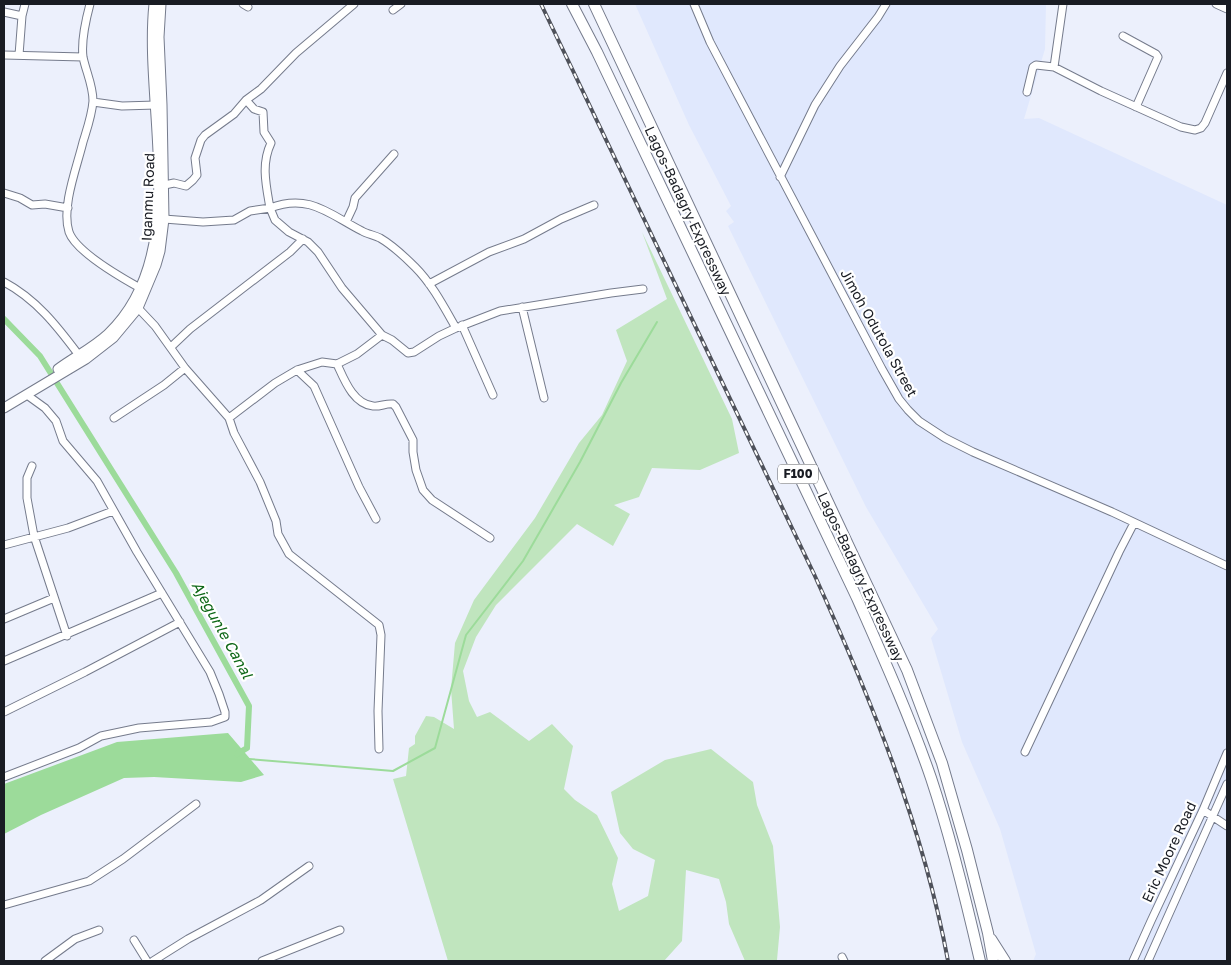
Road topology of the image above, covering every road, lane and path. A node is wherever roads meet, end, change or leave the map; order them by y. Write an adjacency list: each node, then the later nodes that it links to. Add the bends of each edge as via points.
1 (25, 4): 16 (street)
2 (90, 4): 20 (street)
3 (154, 4): 26 (main road, Iganmu Road, via 152,36)
4 (161, 4): 30 (main road, Iganmu Road)
5 (354, 4): 24 (street)
6 (401, 4): 14 (street)
7 (572, 4): 93 (highway, Lagos-Badagry Expressway / F100, via 889,671 931,778)
8 (594, 4): 87 (highway, Lagos-Badagry Expressway / F100, via 907,670 942,764)
9 (694, 4): 29 (street, Jimoh Odutola Street, via 710,42)
10 (886, 4): 29 (street, via 815,105)
11 (1063, 4): 21 (street)
12 (1216, 4): 13 (street)
13 (1227, 9)
14 (393, 10)
15 (4, 12): 16 (street)
16 (22, 16): 19 (street)
17 (1123, 36): 27 (street, via 1158,57)
18 (4, 55): 19 (street)
19 (19, 55): 20 (street)
20 (83, 57): 25 (street)
21 (1054, 67): 23 (street, via 1033,67); 27 (street)
22 (1227, 73): 27 (street, via 1201,128 1181,127)
23 (1027, 92)
24 (246, 100): 30 (street, via 201,140 195,158 197,174 193,180 186,186 174,183); 34 (street, via 254,109 263,112 264,132 271,143 265,169)
25 (93, 102): 26 (street, via 122,106); 33 (street)
26 (156, 105): 30 (main road, Iganmu Road)
27 (1136, 107)
28 (394, 154): 36 (street, via 355,198)
29 (780, 176): 62 (street, Jimoh Odutola Street, via 882,369 899,399 914,415 945,438 973,452)
30 (161, 186): 35 (main road, Iganmu Road); 40 (main road, Iganmu Road, via 154,250)
31 (4, 193): 33 (street, via 32,205)
32 (594, 205): 39 (street, via 490,252)
33 (68, 208): 40 (street, via 70,233 80,247)
34 (270, 208): 35 (street, via 250,211 234,220); 36 (street, via 284,203 302,204 328,211); 37 (street, via 274,220)
35 (164, 219): 43 (main road, Iganmu Road, via 156,265)
36 (346, 222): 39 (street, via 380,238)
37 (303, 239): 45 (street, via 318,252 347,294); 46 (street)
38 (4, 282): 47 (street, via 45,313)
39 (429, 284): 44 (street)
40 (140, 288): 47 (main road, Iganmu Road, via 132,304 108,334)
41 (643, 289): 42 (street)
42 (522, 307): 44 (street, via 500,310); 54 (street)
43 (138, 308): 46 (street); 47 (main road, Iganmu Road, via 113,338 93,354)
44 (459, 326): 45 (street, via 408,353); 53 (street)
45 (382, 335): 48 (street)
46 (171, 347): 49 (street)
47 (74, 359): 51 (main road, Iganmu Road)
48 (337, 364): 50 (street, via 322,362); 64 (street, via 345,382 361,402 372,406 393,404 396,407 413,440 416,470 423,490 432,500)
49 (185, 368): 57 (street); 58 (street)
50 (296, 370): 58 (street); 61 (street, via 314,386)
51 (36, 386): 52 (main road, Iganmu Road); 55 (main road, Iganmu Road)
52 (27, 395): 56 (main road, Iganmu Road); 60 (street, via 46,408 56,421 63,441 97,481)
53 (493, 395)
54 (544, 398)
55 (4, 404)
56 (4, 408)
57 (114, 418)
58 (229, 418): 74 (street, via 260,482 276,520 278,534 289,554 379,625)
59 (32, 466): 63 (street, via 27,478 27,498)
60 (113, 511): 63 (street, via 68,528); 67 (street)
61 (376, 518)
62 (1134, 523): 66 (street, Jimoh Odutola Street); 75 (street)
63 (34, 536): 65 (street); 68 (street)
64 (490, 538)
65 (4, 545)
66 (1227, 566)
67 (162, 593): 70 (street); 71 (street)
68 (54, 598): 69 (street); 71 (street)
69 (4, 619)
70 (180, 622): 73 (street); 77 (street, via 210,672 225,717 211,722 139,728 101,736)
71 (67, 636): 72 (street)
72 (4, 661)
73 (4, 712)
74 (379, 749)
75 (1025, 752)
76 (1227, 752): 80 (street, Eric Moore Road)
77 (4, 777)
78 (1227, 784): 81 (street, Eric Moore Road)
79 (196, 804): 84 (street, via 89,881)
80 (1203, 810): 81 (street); 96 (street, Eric Moore Road)
81 (1214, 816): 82 (street); 97 (street, Eric Moore Road)
82 (1227, 826)
83 (309, 866): 91 (street, via 260,900)
84 (4, 904)
85 (100, 930): 89 (street, via 75,939)
86 (340, 930): 92 (street)
87 (988, 933): 94 (highway, Lagos-Badagry Expressway / F100); 95 (highway)
88 (134, 940): 90 (street)
89 (45, 961)
90 (146, 961)
91 (153, 961)
92 (262, 961)
93 (980, 961)
94 (993, 961)
95 (1005, 961)
96 (1133, 961)
97 (1148, 961)

